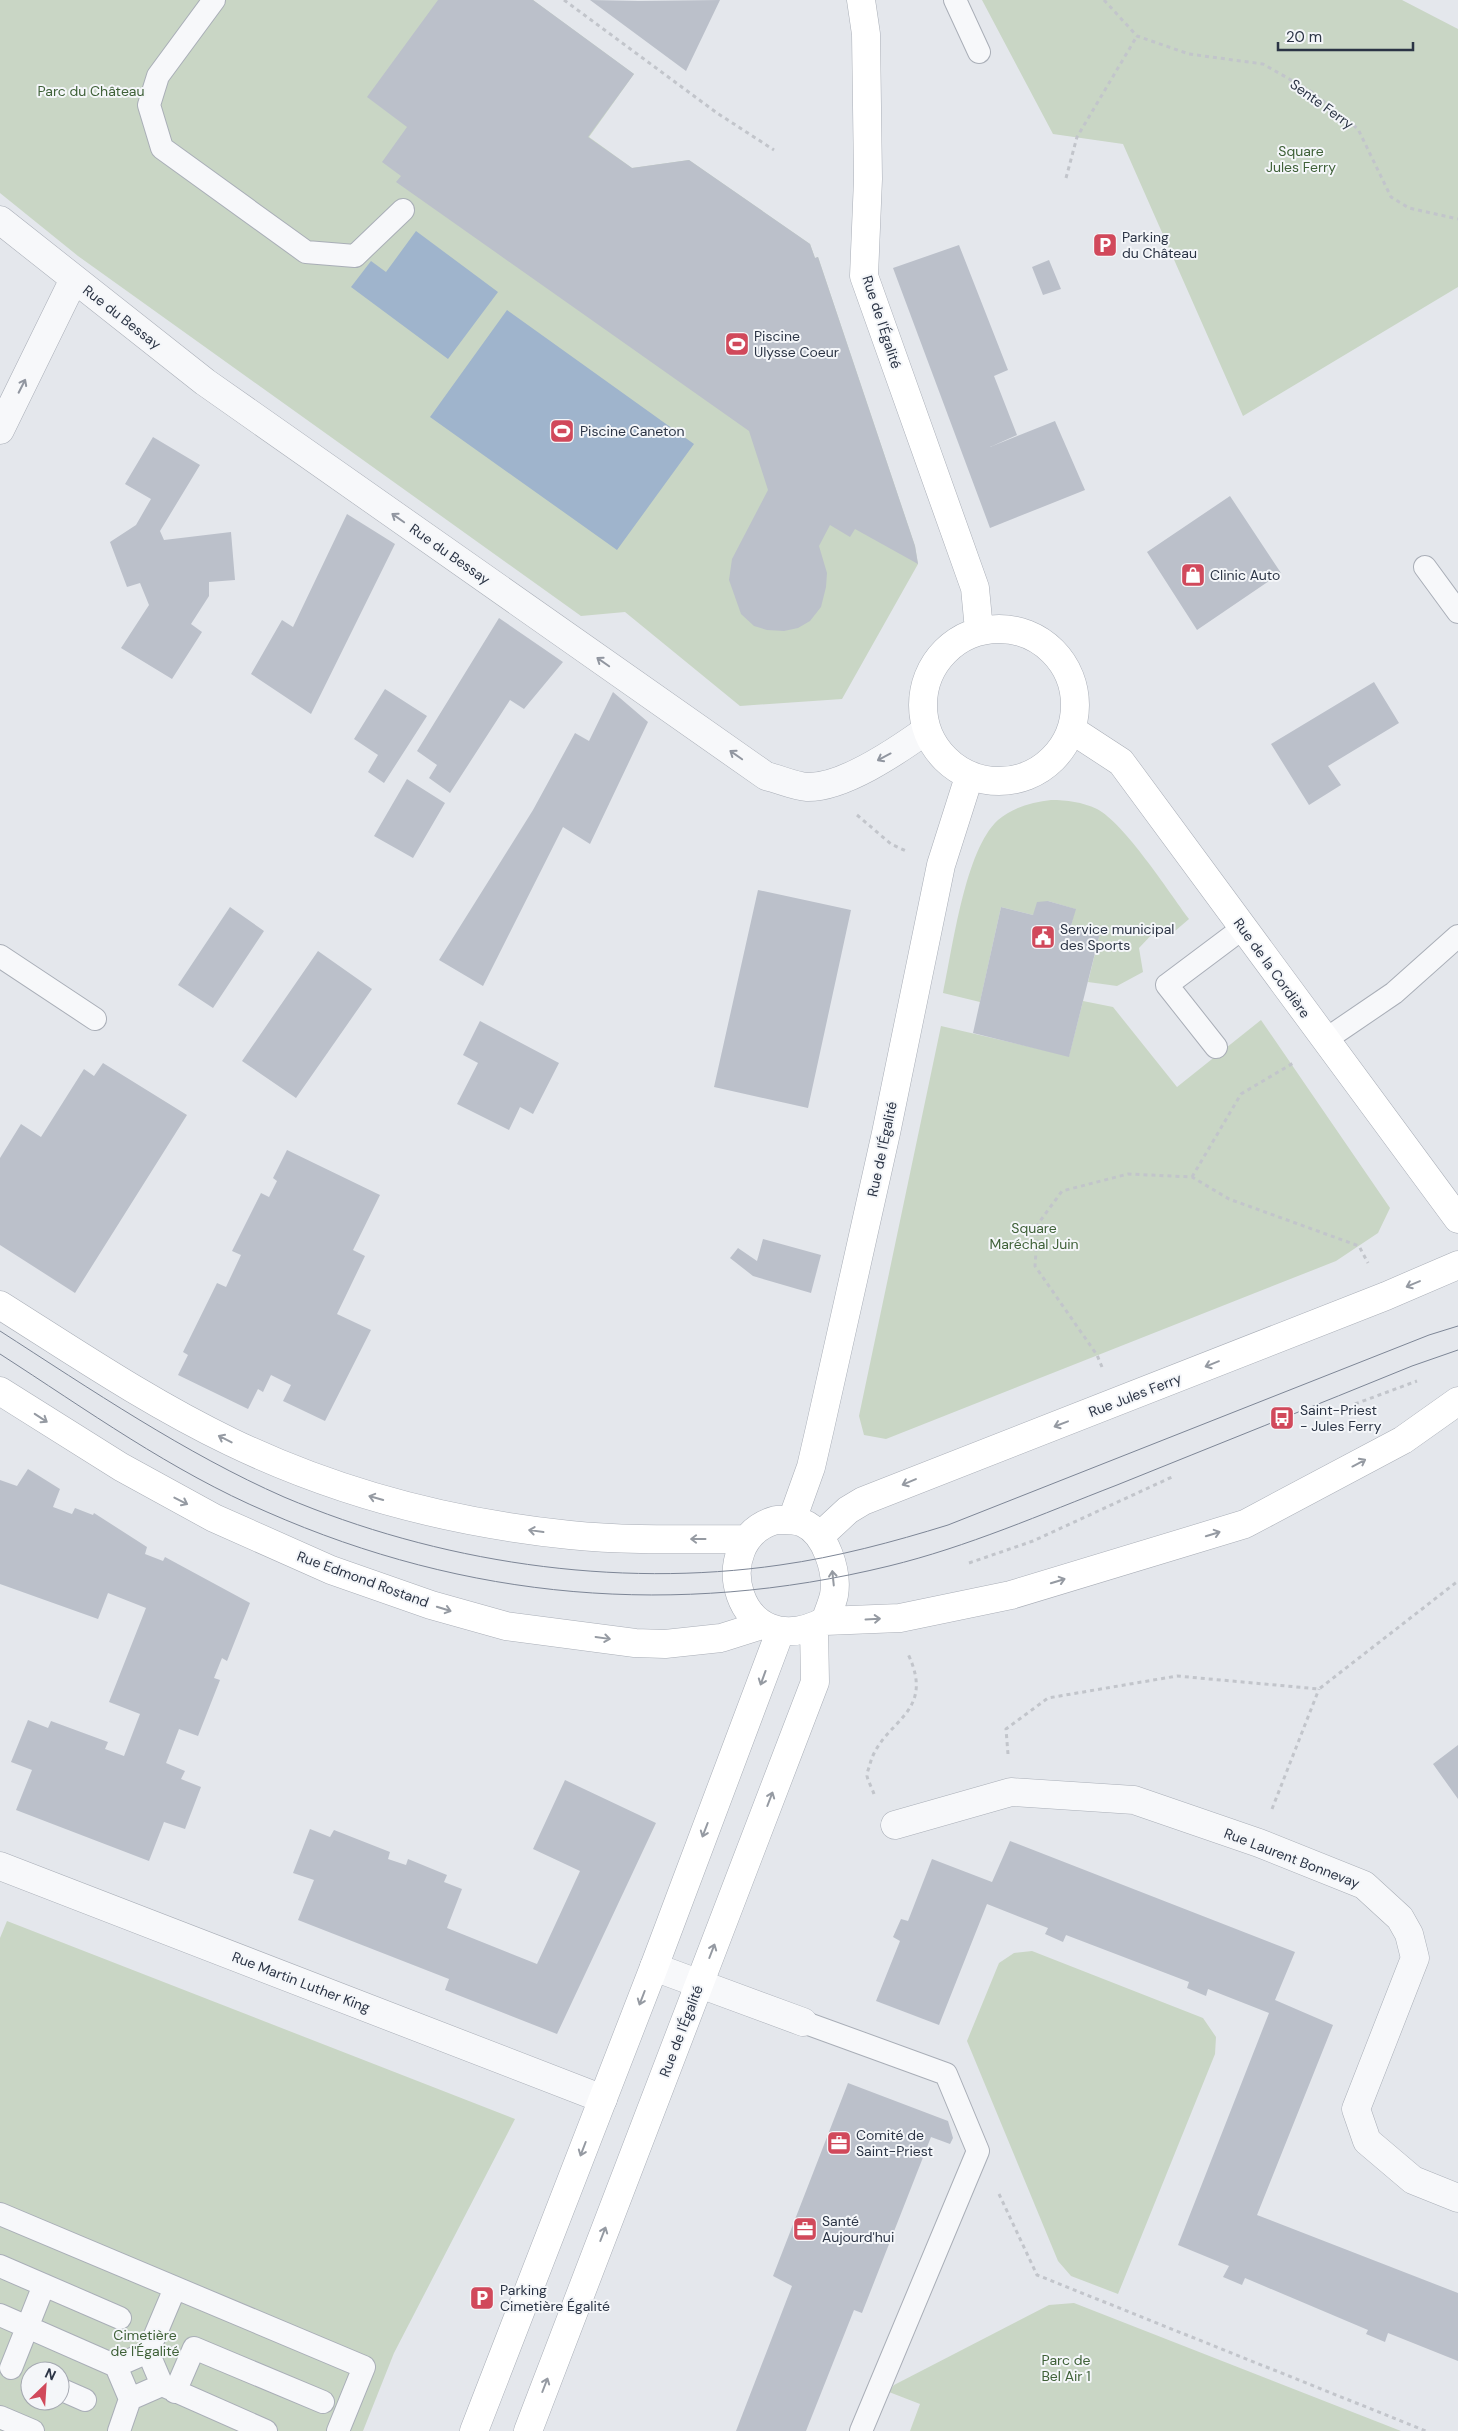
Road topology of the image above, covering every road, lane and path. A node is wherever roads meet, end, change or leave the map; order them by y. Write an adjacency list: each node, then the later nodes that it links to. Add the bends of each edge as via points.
1 (214, 0): 10 (lane, via 158,76 150,105 162,148 306,252 355,256)
2 (564, 0): 8 (path, via 717,113)
3 (861, 0): 17 (street, Rue de l'Égalité, via 866,34 867,82 864,276 975,588)
4 (955, 0): 7 (lane)
5 (1104, 0): 6 (path, Sente Ferry)
6 (1137, 36): 9 (path, via 1077,138); 11 (path, Sente Ferry, via 1189,54 1263,64 1312,92 1358,130 1391,197 1409,208)
7 (979, 52)
8 (774, 150)
9 (1066, 178)
10 (403, 210)
11 (1458, 218)
12 (0, 220): 13 (street, Rue du Bessay)
13 (74, 279): 14 (street, one-way to 13); 21 (street, Rue du Bessay, one-way to 13, via 808,786 766,776 205,382)
14 (0, 430)
15 (1425, 567): 16 (lane)
16 (1458, 612)
17 (979, 630): 18 (street, via 1012,629 1043,642 1065,666 1076,697); 19 (street, via 942,651 923,688)
18 (1072, 730): 20 (street, via 1049,764 1011,782); 23 (street, Rue de la Cordière, via 1121,762)
19 (925, 731): 20 (street, via 942,758); 21 (street, Rue du Bessay, one-way to 21, via 899,750)
20 (969, 777): 22 (street, Rue de l'Égalité)
21 (840, 780): 22 (path, via 855,813 891,844)
22 (941, 865): 40 (street, Rue de l'Égalité, via 819,1436)
23 (1243, 928): 27 (street, Rue de la Cordière); 28 (lane, via 1167,985)
24 (1458, 936): 27 (lane, via 1394,993)
25 (0, 956): 26 (lane)
26 (95, 1019)
27 (1325, 1040): 29 (path, via 1291,1065 1240,1094); 30 (street, Rue de la Cordière)
28 (1216, 1047)
29 (1192, 1177): 32 (path, via 1228,1199 1358,1246); 37 (path, via 1128,1174 1062,1191 1038,1224 1035,1266 1097,1355)
30 (1458, 1219)
31 (1458, 1265): 32 (street, Rue Jules Ferry, one-way to 32)
32 (1386, 1296): 37 (street, Rue Jules Ferry, one-way to 37)
33 (0, 1305): 42 (street, one-way to 33, via 571,1535 450,1516 373,1498 280,1463 198,1425 143,1395)
34 (1419, 1380): 38 (path)
35 (1, 1396): 46 (street, Rue Edmond Rostand, one-way to 46, via 214,1518 331,1570 439,1607 506,1626 635,1643 665,1644)
36 (1458, 1401): 45 (street, one-way to 36, via 900,1618 1011,1595 1245,1524 1403,1440)
37 (1115, 1402): 41 (street, Rue Jules Ferry, one-way to 41, via 863,1501 840,1516)
38 (1355, 1404)
39 (1172, 1477): 43 (path, via 1033,1541)
40 (792, 1520): 41 (street, via 812,1528); 42 (street, via 765,1523)
41 (820, 1536): 45 (street, one-way to 41, via 834,1594 832,1567)
42 (746, 1540): 46 (street, via 736,1570 743,1604 748,1613)
43 (960, 1566)
44 (1458, 1581): 48 (path)
45 (819, 1624): 46 (street, via 795,1632); 54 (street, Rue de l'Égalité, one-way to 45, via 815,1682)
46 (771, 1629): 53 (street, one-way to 53)
47 (907, 1652): 50 (path, via 915,1668 917,1692 900,1722 873,1751 867,1775 876,1800)
48 (1319, 1688): 49 (path, via 1177,1676 1048,1698 1006,1729); 51 (path)
49 (1011, 1792): 50 (street, Rue Laurent Bonnevay); 51 (street, Rue Laurent Bonnevay, via 1134,1800)
50 (895, 1825)
51 (1259, 1843): 58 (street, Rue Laurent Bonnevay, via 1364,1885 1400,1918 1409,1934 1415,1958 1356,2109 1367,2141 1413,2180)
52 (0, 1866): 56 (street, Rue Martin Luther King)
53 (654, 1967): 54 (street); 56 (street, one-way to 56)
54 (700, 1984): 55 (street); 80 (street, Rue de l'Égalité, one-way to 54)
55 (803, 2022): 57 (lane, via 946,2074)
56 (603, 2098): 79 (street, one-way to 79)
57 (978, 2151): 81 (lane); 82 (path, via 1037,2276)
58 (1458, 2198)
59 (0, 2214): 62 (lane)
60 (0, 2266): 61 (lane)
61 (44, 2285): 64 (lane); 65 (lane)
62 (175, 2288): 66 (lane); 78 (lane, via 364,2367)
63 (0, 2315): 65 (lane)
64 (120, 2318)
65 (28, 2327): 67 (lane); 68 (lane)
66 (148, 2352): 67 (lane); 69 (lane)
67 (116, 2366): 71 (lane)
68 (14, 2369)
69 (169, 2388): 71 (lane); 73 (lane, via 194,2348); 77 (lane)
70 (70, 2393): 72 (lane)
71 (130, 2399): 75 (lane)
72 (85, 2400)
73 (323, 2402)
74 (0, 2417): 76 (lane)
75 (126, 2428)
76 (33, 2431)
77 (266, 2431)
78 (338, 2431)
79 (474, 2431)
80 (528, 2431)
81 (861, 2431)
82 (1426, 2431)

